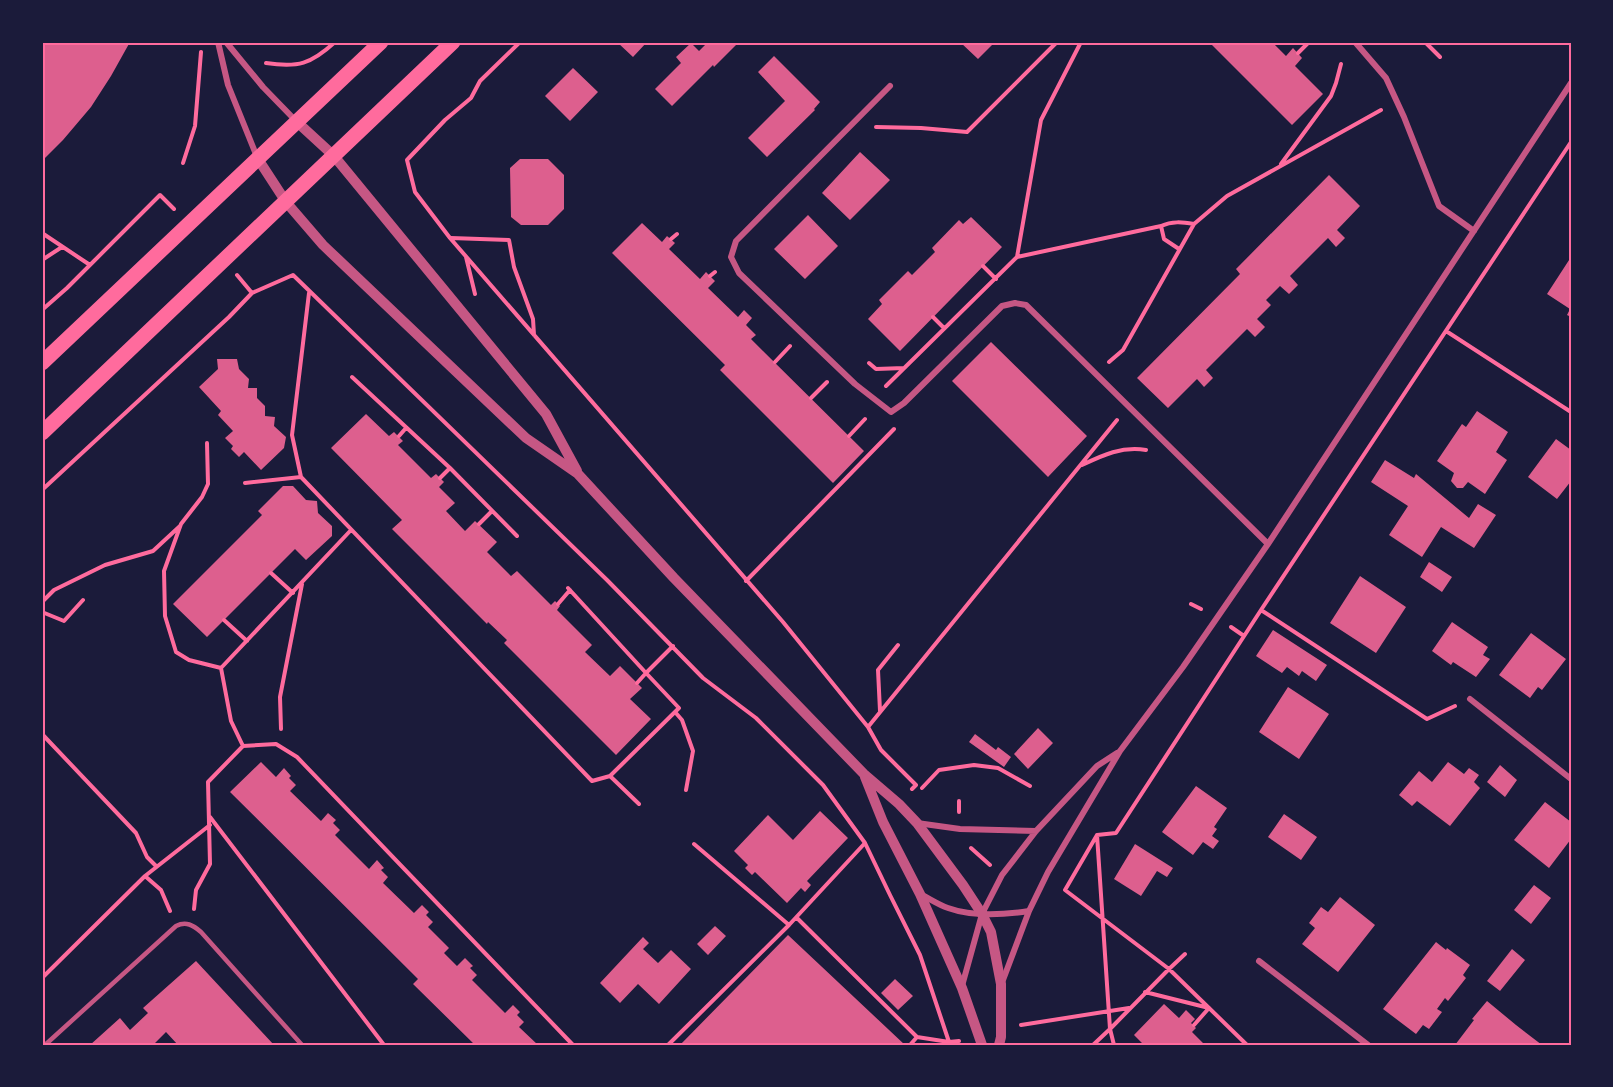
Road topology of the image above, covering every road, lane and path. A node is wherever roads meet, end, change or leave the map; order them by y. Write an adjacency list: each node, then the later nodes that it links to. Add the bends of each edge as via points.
1 (202, 42): 25 (path, via 195,126)
2 (218, 42): 24 (street, via 228,85)
3 (226, 42): 20 (street)
4 (335, 42): 16 (path, via 306,64)
5 (381, 42): 20 (main road)
6 (453, 42): 23 (main road)
7 (520, 42): 34 (path, via 480,81 471,98 407,160 415,192)
8 (1057, 42): 21 (path, via 967,132 881,126)
9 (1081, 42): 38 (path, via 1041,120)
10 (1309, 42): 13 (path)
11 (1355, 42): 19 (street, via 1386,78)
12 (1425, 42): 14 (path)
13 (1298, 53)
14 (1440, 57)
15 (1341, 64): 26 (path, via 1331,96)
16 (284, 66)
17 (1571, 83): 31 (street)
18 (890, 86): 21 (street)
19 (1397, 101): 26 (path); 31 (street, via 1439,206)
20 (297, 122): 23 (street); 24 (main road)
21 (846, 130): 60 (street, via 736,241 731,257 740,273)
22 (1571, 142): 49 (path)
23 (334, 156): 28 (main road); 73 (street, via 546,414)
24 (258, 159): 28 (street); 53 (main road)
25 (183, 163)
26 (1279, 167): 29 (path, via 1227,196)
27 (160, 195): 40 (path)
28 (286, 202): 66 (main road); 73 (street, via 323,245 526,438)
29 (1194, 224): 30 (path, via 1169,222); 37 (path)
30 (1161, 226): 37 (path, via 1164,239); 38 (path)
31 (1474, 231): 83 (street)
32 (42, 233): 36 (path)
33 (677, 234): 35 (path)
34 (450, 238): 50 (path); 50 (path, via 509,240 514,267 533,319)
35 (671, 239)
36 (62, 247): 39 (path); 40 (path)
37 (1179, 249): 56 (path, via 1123,350)
38 (1017, 257): 44 (path)
39 (42, 260)
40 (90, 265): 46 (path)
41 (983, 266): 44 (path)
42 (715, 272): 43 (path)
43 (710, 276)
44 (996, 279): 48 (path)
45 (309, 292): 74 (path, via 292,435); 77 (path, via 293,275 252,294); 96 (path)
46 (42, 310)
47 (933, 317): 48 (path)
48 (944, 328): 55 (path)
49 (1446, 331): 61 (path); 91 (path)
50 (534, 335): 85 (path)
51 (790, 346): 52 (path)
52 (775, 362)
53 (42, 363)
54 (869, 363): 55 (path, via 876,369)
55 (904, 369): 60 (path)
56 (1095, 374): 60 (street, via 1026,305 1015,303 1002,306 904,404 891,412); 83 (street)
57 (352, 377): 65 (path)
58 (827, 382): 59 (path)
59 (811, 398)
60 (872, 399)
61 (1571, 412)
62 (865, 419): 68 (path)
63 (1118, 419): 71 (path)
64 (901, 422): 85 (path)
65 (406, 428): 67 (path); 72 (path)
66 (42, 433)
67 (399, 436)
68 (849, 436)
69 (207, 443): 79 (path, via 208,484)
70 (1148, 451): 71 (path, via 1122,449)
71 (1079, 467): 102 (path)
72 (450, 468): 75 (path); 78 (path)
73 (578, 474): 108 (street)
74 (302, 477): 76 (path); 81 (path)
75 (440, 478)
76 (245, 483)
77 (42, 490)
78 (492, 511): 80 (path); 82 (path)
79 (182, 524): 89 (path, via 153,550 105,565 54,590); 97 (path, via 164,571 165,616 176,652)
80 (479, 524)
81 (351, 530): 86 (path); 109 (path, via 592,781)
82 (517, 536)
83 (1268, 544): 107 (street)
84 (271, 573): 87 (path)
85 (746, 581): 103 (path)
86 (302, 584): 87 (path); 104 (path, via 280,697)
87 (293, 593): 94 (path)
88 (83, 600): 92 (path, via 64,621)
89 (42, 602)
90 (558, 604): 98 (path, via 569,589)
91 (1261, 610): 100 (path, via 1427,719); 120 (path, via 1116,833)
92 (42, 612)
93 (224, 620): 94 (path)
94 (248, 641): 97 (path)
95 (898, 645): 102 (path, via 878,670)
96 (673, 646): 98 (path); 121 (path, via 703,678 756,717 823,784)
97 (221, 669): 106 (path, via 231,721)
98 (646, 673): 99 (path); 101 (path, via 679,708)
99 (637, 683)
100 (1470, 699): 110 (street)
101 (675, 712): 109 (path); 114 (path, via 682,720 693,751)
102 (880, 712): 103 (path)
103 (868, 727): 111 (path, via 881,750)
104 (281, 729)
105 (42, 734): 123 (path, via 136,833 147,857)
106 (243, 746): 116 (path, via 208,782); 151 (path, via 276,744 297,757)
107 (1120, 751): 119 (street, via 1097,766); 127 (street)
108 (864, 774): 117 (street); 125 (street, via 883,822)
109 (610, 776): 115 (path)
110 (1571, 779)
111 (916, 785)
112 (1030, 786): 113 (path, via 998,768 974,765 939,770)
113 (922, 788)
114 (686, 790)
115 (639, 804)
116 (208, 815): 118 (path); 150 (path)
117 (917, 823): 119 (street, via 960,829); 128 (street)
118 (210, 825): 123 (path); 131 (path, via 210,864 196,890)
119 (1036, 831): 128 (street, via 1002,874)
120 (1097, 835): 129 (path); 129 (path, via 1065,890)
121 (865, 843): 130 (path); 147 (path, via 920,955)
122 (694, 844): 132 (path)
123 (156, 866): 124 (path)
124 (145, 876): 126 (path); 136 (path)
125 (920, 894): 128 (street, via 948,908); 138 (street)
126 (165, 898)
127 (1029, 911): 128 (street); 137 (street)
128 (982, 914): 137 (street, via 991,932); 138 (street)
129 (1102, 916): 135 (path); 142 (path)
130 (796, 918): 132 (path); 146 (path)
131 (192, 925): 148 (lane, via 176,926); 149 (lane)
132 (789, 925): 152 (path)
133 (1185, 954): 135 (path)
134 (1259, 961): 159 (street)
135 (1169, 969): 139 (path); 141 (path)
136 (42, 978)
137 (1001, 984): 155 (street)
138 (962, 988): 154 (street)
139 (1145, 992): 140 (path); 141 (path)
140 (1129, 1008): 142 (path); 145 (path)
141 (1209, 1008): 144 (path); 158 (path)
142 (1109, 1011): 143 (path); 145 (path)
143 (1021, 1025)
144 (1194, 1025)
145 (1110, 1029): 156 (path); 157 (path)
146 (917, 1037): 147 (path); 153 (path)
147 (950, 1044)
148 (45, 1045)
149 (302, 1045)
150 (384, 1045)
151 (573, 1045)
152 (668, 1045)
153 (910, 1045)
154 (982, 1045)
155 (999, 1045)
156 (1093, 1045)
157 (1114, 1045)
158 (1247, 1045)
159 (1368, 1045)

